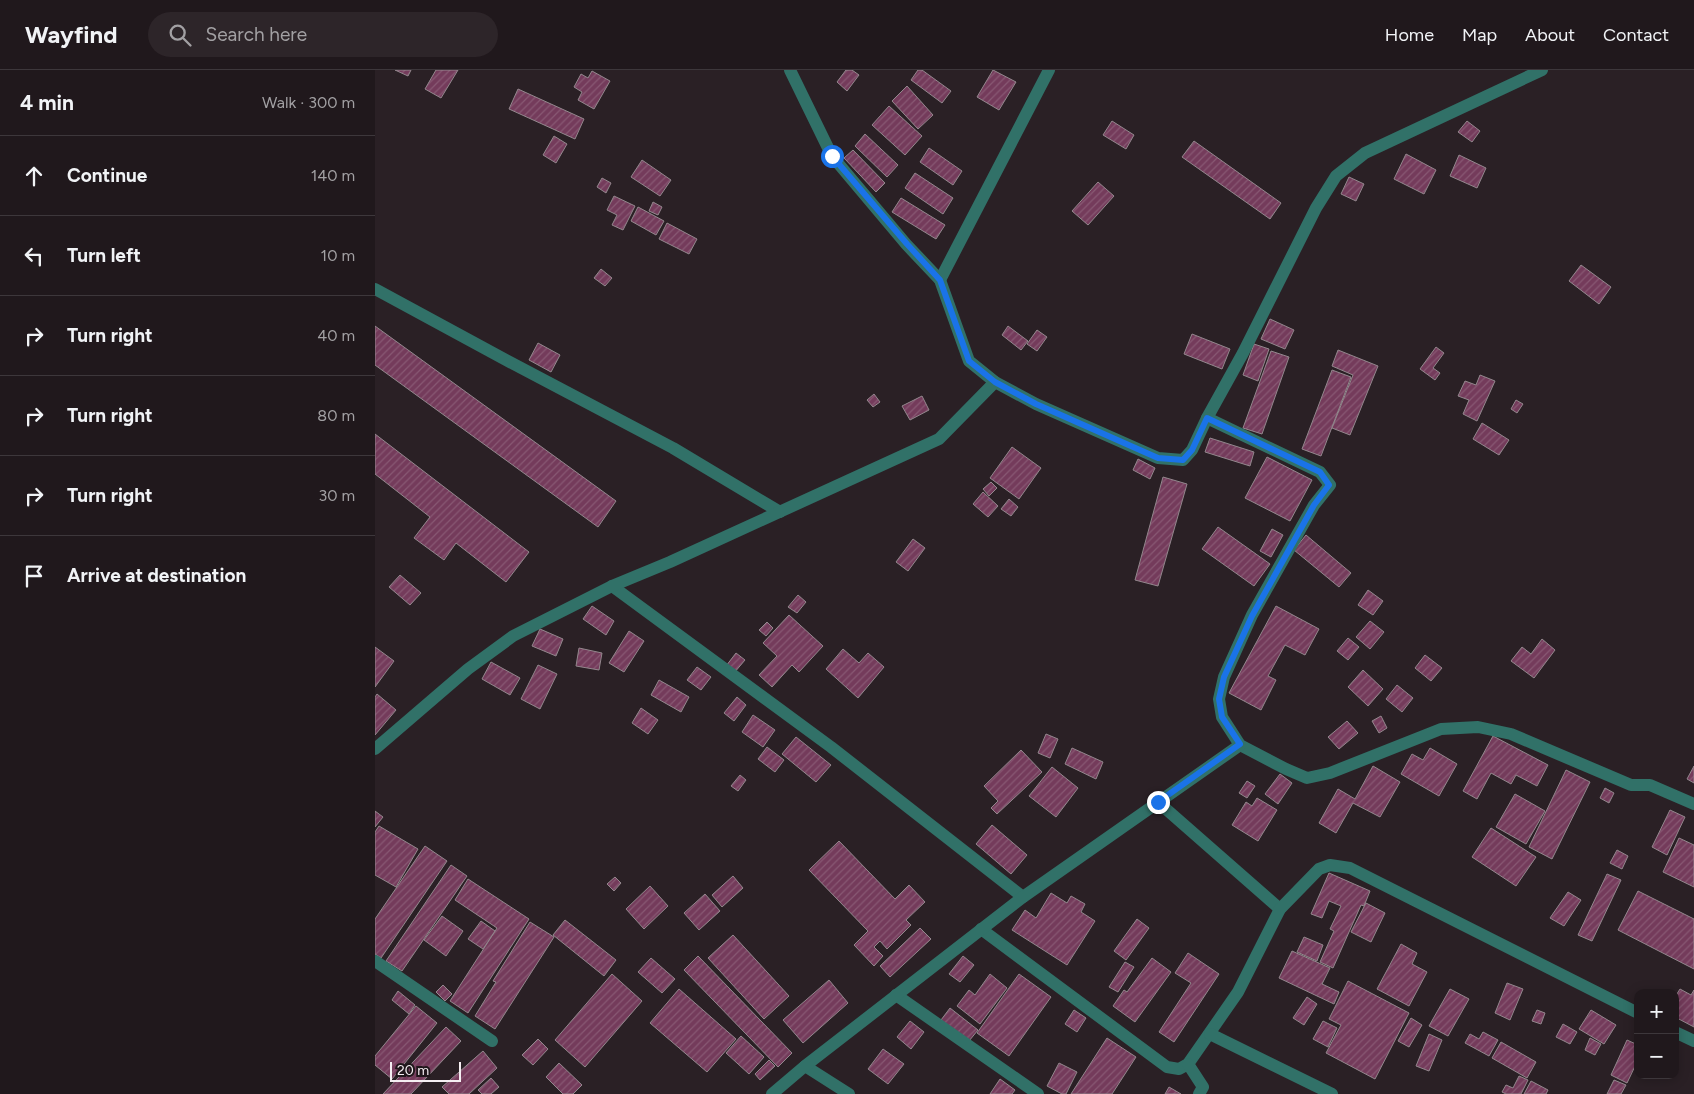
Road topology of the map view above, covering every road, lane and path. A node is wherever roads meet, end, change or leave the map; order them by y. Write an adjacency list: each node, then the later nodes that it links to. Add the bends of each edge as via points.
1 (790, 70): 4 (street, via 832,156)
2 (1049, 70): 4 (street)
3 (1542, 70): 7 (street, via 1365,153 1337,176 1316,208)
4 (940, 280): 6 (street, via 969,361)
5 (375, 289): 8 (street, via 673,448)
6 (995, 382): 7 (street, via 1036,404 1158,458 1183,460 1192,450); 8 (street, via 939,439)
7 (1207, 418): 10 (street, via 1320,472 1329,485 1314,505 1262,598 1224,677 1219,699 1222,717)
8 (780, 512): 9 (street)
9 (612, 586): 11 (street, via 513,636); 14 (street, via 831,747)
10 (1240, 744): 12 (street); 13 (street, via 1307,778 1330,773 1441,729 1478,728 1511,734 1631,784 1650,785)
11 (375, 749)
12 (1158, 802): 14 (street); 15 (street)
13 (1694, 804)
14 (1023, 897): 16 (street)
15 (1280, 909): 19 (street, via 1319,869 1330,865 1350,868); 20 (street, via 1238,992)
16 (981, 929): 18 (street); 24 (street, via 1167,1068 1179,1069)
17 (375, 961): 22 (street)
18 (896, 995): 25 (street); 28 (street)
19 (1634, 1010)
20 (1210, 1034): 24 (street); 30 (street)
21 (1679, 1034): 23 (street)
22 (492, 1041)
23 (1694, 1041)
24 (1188, 1064): 29 (street, via 1203,1087)
25 (805, 1066): 26 (street); 27 (street)
26 (772, 1094)
27 (849, 1094)
28 (1038, 1094)
29 (1199, 1094)
30 (1332, 1094)

